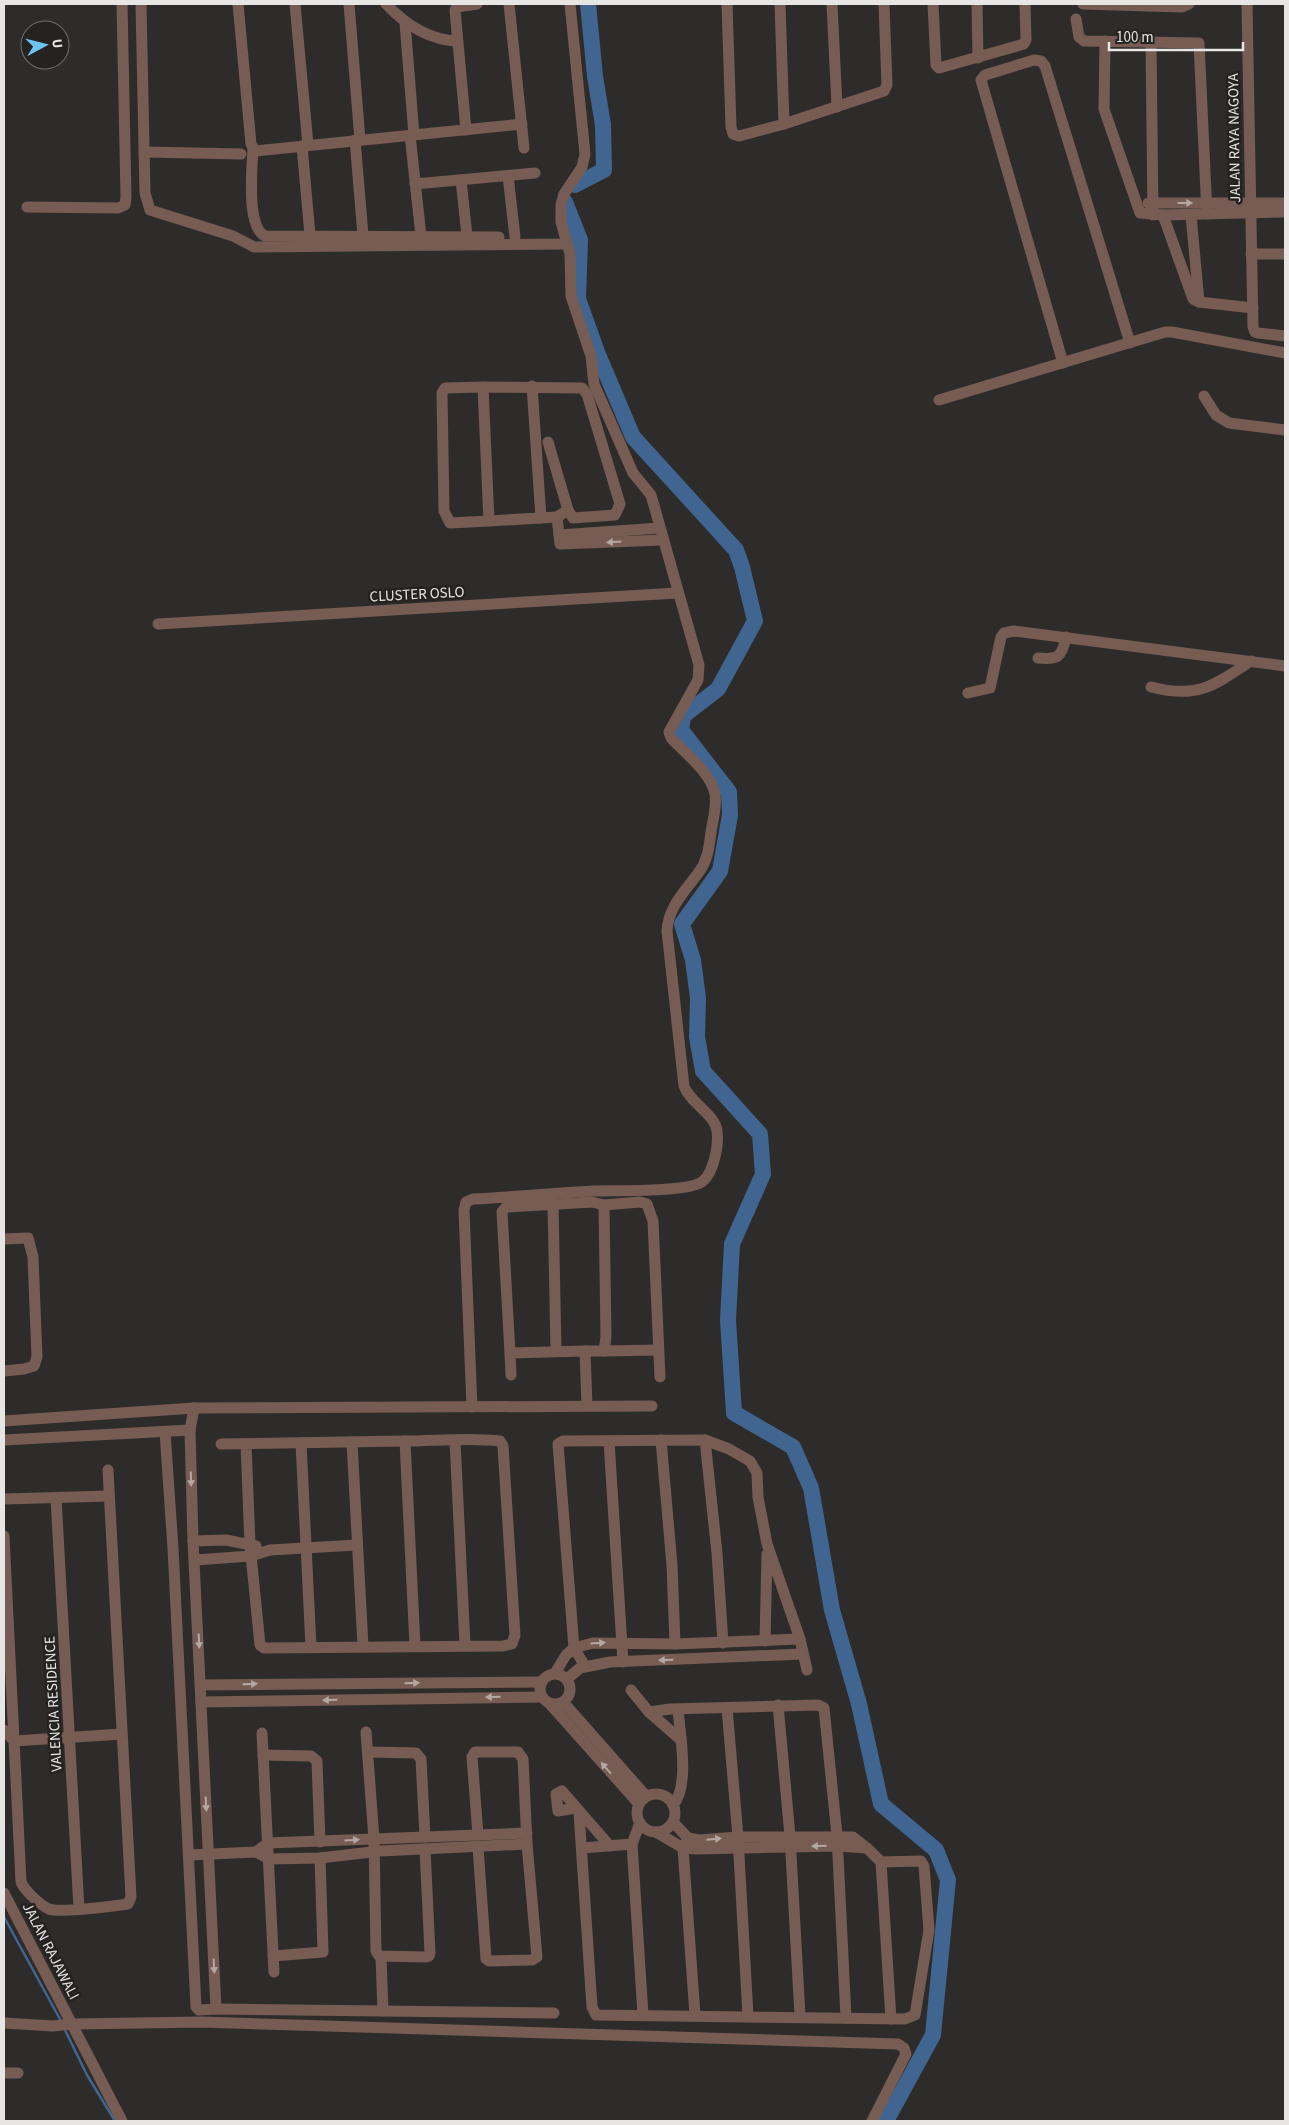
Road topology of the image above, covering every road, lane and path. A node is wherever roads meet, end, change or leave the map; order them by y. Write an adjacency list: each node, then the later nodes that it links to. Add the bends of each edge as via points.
1 (122, 4): 43 (street)
2 (141, 4): 36 (street)
3 (238, 4): 35 (street)
4 (295, 4): 33 (street)
5 (349, 4): 32 (street)
6 (386, 4): 22 (street)
7 (477, 4): 23 (street, via 455,9)
8 (509, 4): 28 (street)
9 (570, 4): 56 (street, via 586,154 560,205)
10 (727, 4): 29 (street, via 732,133 743,136)
11 (780, 4): 29 (street)
12 (832, 4): 27 (street)
13 (884, 4): 27 (street, via 886,89)
14 (933, 4): 26 (street, via 938,67)
15 (977, 4): 26 (street)
16 (1025, 4): 26 (street, via 1025,43)
17 (1083, 4): 20 (street)
18 (1189, 4): 20 (street, via 1182,7)
19 (1247, 4): 46 (street, JALAN RAYA NAGOYA)
20 (1133, 5)
21 (1076, 19): 24 (street, via 1081,39)
22 (405, 23): 23 (street, via 434,37); 31 (street)
23 (458, 41): 30 (street)
24 (1105, 41): 25 (street); 49 (street, via 1104,108 1136,202)
25 (1151, 41): 47 (street, via 1199,43); 49 (street)
26 (978, 58)
27 (836, 107): 29 (street)
28 (522, 124): 30 (street); 34 (street)
29 (784, 124)
30 (466, 130): 31 (street)
31 (412, 135): 32 (street); 41 (street)
32 (358, 140): 33 (street); 53 (street)
33 (305, 145): 35 (street); 52 (street)
34 (524, 148)
35 (253, 149): 52 (street, via 253,204 259,232 268,237)
36 (144, 152): 37 (street); 42 (street)
37 (241, 154)
38 (535, 173): 39 (street)
39 (508, 176): 40 (street); 55 (street, via 520,237)
40 (461, 180): 41 (street); 55 (street)
41 (416, 184): 54 (street)
42 (145, 193): 43 (street, via 139,199); 48 (street)
43 (126, 199): 45 (street, via 125,205 118,208); 48 (street)
44 (1285, 203): 46 (street)
45 (27, 207)
46 (1250, 208): 47 (street); 50 (street); 57 (street, JALAN RAYA NAGOYA)
47 (1207, 209): 49 (street, one-way to 47); 51 (street)
48 (150, 210): 56 (street, via 233,236 254,246)
49 (1157, 211): 51 (street); 59 (street, via 1190,294)
50 (1285, 212)
51 (1191, 214): 59 (street)
52 (310, 235): 53 (street)
53 (363, 236): 54 (street)
54 (420, 236): 55 (street)
55 (467, 236)
56 (567, 244): 75 (street, via 571,296 591,356 594,384 633,472 651,496)
57 (1251, 254): 58 (street); 60 (street, JALAN RAYA NAGOYA)
58 (1285, 254)
59 (1199, 302): 60 (street)
60 (1253, 308): 61 (street, JALAN RAYA NAGOYA, via 1255,332)
61 (1285, 336)
62 (1130, 343): 63 (street, via 1172,332); 64 (street); 64 (street, via 1044,66 1038,60 1026,62 985,75 981,80)
63 (1285, 353)
64 (1063, 363): 68 (street)
65 (532, 386): 66 (street); 71 (street, via 582,388 620,504 615,515 573,518); 73 (street)
66 (483, 387): 74 (street); 74 (street, via 454,386 446,388 442,394 444,511 450,523)
67 (1204, 396): 69 (street, via 1216,415 1229,423)
68 (939, 400)
69 (1285, 430)
70 (548, 442): 71 (street)
71 (568, 510): 72 (street)
72 (557, 517): 73 (street); 76 (street)
73 (541, 518): 74 (street)
74 (489, 521)
75 (660, 528): 76 (street); 77 (street)
76 (559, 540): 77 (street, one-way to 76)
77 (663, 540): 78 (street)
78 (678, 593): 79 (street, CLUSTER OSLO); 99 (street, via 700,673 670,726 670,738 712,786 715,804 704,864 673,909 667,931 684,1086 690,1099 712,1120 717,1130 711,1168 703,1181 693,1186 473,1198 466,1202)
79 (158, 624)
80 (1066, 637): 81 (street, via 1060,655); 82 (street); 85 (street, via 1019,631 1004,633 990,688)
81 (1038, 658)
82 (1251, 661): 83 (street); 84 (street, via 1207,688 1181,692)
83 (1285, 666)
84 (1151, 687)
85 (968, 694)
86 (553, 1204): 87 (street, via 592,1202); 90 (street); 93 (street, via 506,1207 502,1212)
87 (604, 1205): 89 (street, via 640,1202 650,1209); 92 (street, via 607,1311)
88 (4, 1238): 94 (street, via 28,1238 30,1243 37,1357 34,1366)
89 (658, 1350): 92 (street); 96 (street)
90 (556, 1351): 91 (street); 93 (street)
91 (585, 1351): 92 (street); 97 (street)
92 (604, 1351)
93 (510, 1353): 95 (street)
94 (4, 1371)
95 (511, 1375)
96 (660, 1377)
97 (587, 1406): 98 (street); 99 (street)
98 (652, 1406)
99 (472, 1407): 100 (street)
100 (194, 1408): 101 (street); 102 (street)
101 (4, 1420)
102 (190, 1430): 103 (street); 120 (street, one-way to 120)
103 (165, 1432): 104 (street); 123 (street)
104 (4, 1440)
105 (661, 1440): 106 (street); 108 (street); 134 (street, via 672,1565)
106 (705, 1440): 121 (street, via 743,1455 754,1466); 133 (street)
107 (455, 1441): 110 (street); 135 (street); 135 (street, via 498,1441 503,1446 515,1635 508,1646)
108 (609, 1441): 136 (street); 140 (street, via 563,1441 557,1448)
109 (352, 1442): 110 (street); 111 (street); 122 (street)
110 (405, 1442): 138 (street)
111 (301, 1443): 113 (street); 124 (street)
112 (221, 1444): 113 (street)
113 (246, 1444): 125 (street)
114 (108, 1470): 115 (street)
115 (109, 1496): 116 (street); 162 (street)
116 (56, 1498): 117 (street); 163 (street, VALENCIA RESIDENCE)
117 (4, 1499)
118 (4, 1536): 128 (street)
119 (221, 1541): 120 (street); 125 (street); 126 (street)
120 (194, 1544): 123 (street); 127 (street)
121 (767, 1544): 129 (street); 130 (street)
122 (357, 1545): 124 (street); 137 (street)
123 (173, 1548): 193 (street)
124 (306, 1549): 125 (street); 139 (street)
125 (251, 1550): 126 (street); 139 (street, via 260,1645 269,1649)
126 (222, 1558): 127 (street)
127 (195, 1560): 150 (street, one-way to 150)
128 (6, 1628): 164 (street)
129 (800, 1639): 130 (street); 141 (street)
130 (766, 1641): 131 (street)
131 (748, 1642): 133 (street); 142 (street)
132 (699, 1643): 133 (street); 134 (street); 143 (street)
133 (723, 1643)
134 (674, 1644): 136 (street)
135 (466, 1645): 138 (street)
136 (623, 1645): 140 (street, one-way to 136, via 593,1643); 144 (street)
137 (363, 1646): 138 (street); 139 (street)
138 (415, 1646)
139 (311, 1647)
140 (574, 1648): 145 (street); 147 (street)
141 (802, 1654): 142 (street); 146 (street)
142 (749, 1657): 143 (street)
143 (701, 1658): 144 (street, one-way to 144)
144 (623, 1662): 145 (street)
145 (585, 1666): 148 (street)
146 (807, 1670)
147 (555, 1673): 148 (street); 149 (street)
148 (567, 1679): 154 (street, via 570,1692)
149 (541, 1682): 150 (street, one-way to 149); 152 (street, via 540,1689)
150 (201, 1685): 153 (street)
151 (631, 1690): 158 (street)
152 (546, 1700): 153 (street, one-way to 153); 154 (street, via 557,1705); 168 (street, one-way to 152)
153 (201, 1702): 192 (street, one-way to 192)
154 (563, 1702): 168 (street)
155 (778, 1705): 156 (street); 178 (street); 179 (street, via 818,1705 824,1708)
156 (726, 1708): 157 (street); 181 (street)
157 (678, 1710): 158 (street); 165 (street)
158 (649, 1712): 165 (street)
159 (4, 1730): 164 (street)
160 (366, 1732): 166 (street)
161 (262, 1733): 167 (street)
162 (122, 1734): 163 (street); 198 (street, via 131,1900 128,1904)
163 (70, 1737): 164 (street); 198 (street, VALENCIA RESIDENCE)
164 (14, 1740): 198 (street, via 21,1882 48,1908)
165 (681, 1740): 169 (street, via 682,1788)
166 (368, 1752): 175 (street, via 409,1752 416,1753 421,1759); 176 (street)
167 (263, 1755): 180 (street, via 311,1756 317,1761); 182 (street)
168 (642, 1800): 169 (street, via 657,1794 668,1798); 171 (street, via 637,1814)
169 (673, 1805): 170 (street)
170 (673, 1822): 172 (street, via 666,1830); 183 (street)
171 (640, 1823): 172 (street, via 647,1830); 184 (street)
172 (656, 1832): 183 (street)
173 (478, 1835): 174 (street); 177 (street); 177 (street, via 472,1757 475,1752 518,1752 522,1755)
174 (449, 1836): 175 (street); 187 (street)
175 (425, 1837): 176 (street)
176 (374, 1839): 180 (street, one-way to 176); 190 (street)
177 (527, 1839): 186 (street); 186 (street, via 537,1957 532,1960 486,1959)
178 (790, 1841): 179 (street); 181 (street); 208 (street)
179 (838, 1841): 196 (street, via 853,1836); 209 (street)
180 (320, 1842): 182 (street)
181 (739, 1842): 183 (street, via 699,1840); 207 (street)
182 (268, 1843): 191 (street); 195 (street)
183 (686, 1843): 206 (street)
184 (632, 1844): 185 (street); 205 (street)
185 (610, 1846): 188 (street); 188 (street, via 578,1810)
186 (478, 1847): 187 (street)
187 (450, 1848): 189 (street)
188 (582, 1848): 205 (street, via 594,2013)
189 (425, 1849): 190 (street); 200 (street, via 429,1956)
190 (374, 1851): 194 (street); 200 (street, via 376,1951)
191 (256, 1852): 192 (street); 195 (street)
192 (208, 1854): 193 (street); 202 (street, one-way to 202)
193 (189, 1855): 202 (street, via 196,2007 199,2010)
194 (320, 1858): 195 (street); 199 (street, via 323,1952)
195 (270, 1859): 199 (street)
196 (881, 1862): 210 (street); 210 (street, via 923,1863 929,1924 917,2012 910,2019)
197 (4, 1893): 212 (street, JALAN RAJAWALI)
198 (79, 1909)
199 (273, 1956): 201 (street)
200 (381, 1957): 203 (street)
201 (274, 1972)
202 (216, 2009): 203 (street)
203 (383, 2011): 204 (street)
204 (554, 2013)
205 (643, 2015): 206 (street)
206 (694, 2015): 207 (street)
207 (748, 2016): 208 (street)
208 (800, 2016): 209 (street)
209 (846, 2018): 210 (street)
210 (892, 2019)
211 (4, 2023): 212 (street)
212 (65, 2025): 215 (street, JALAN RAJAWALI); 216 (street, via 202,2022 898,2044 906,2054)
213 (18, 2073): 214 (street)
214 (4, 2074)
215 (122, 2121)
216 (872, 2121)

